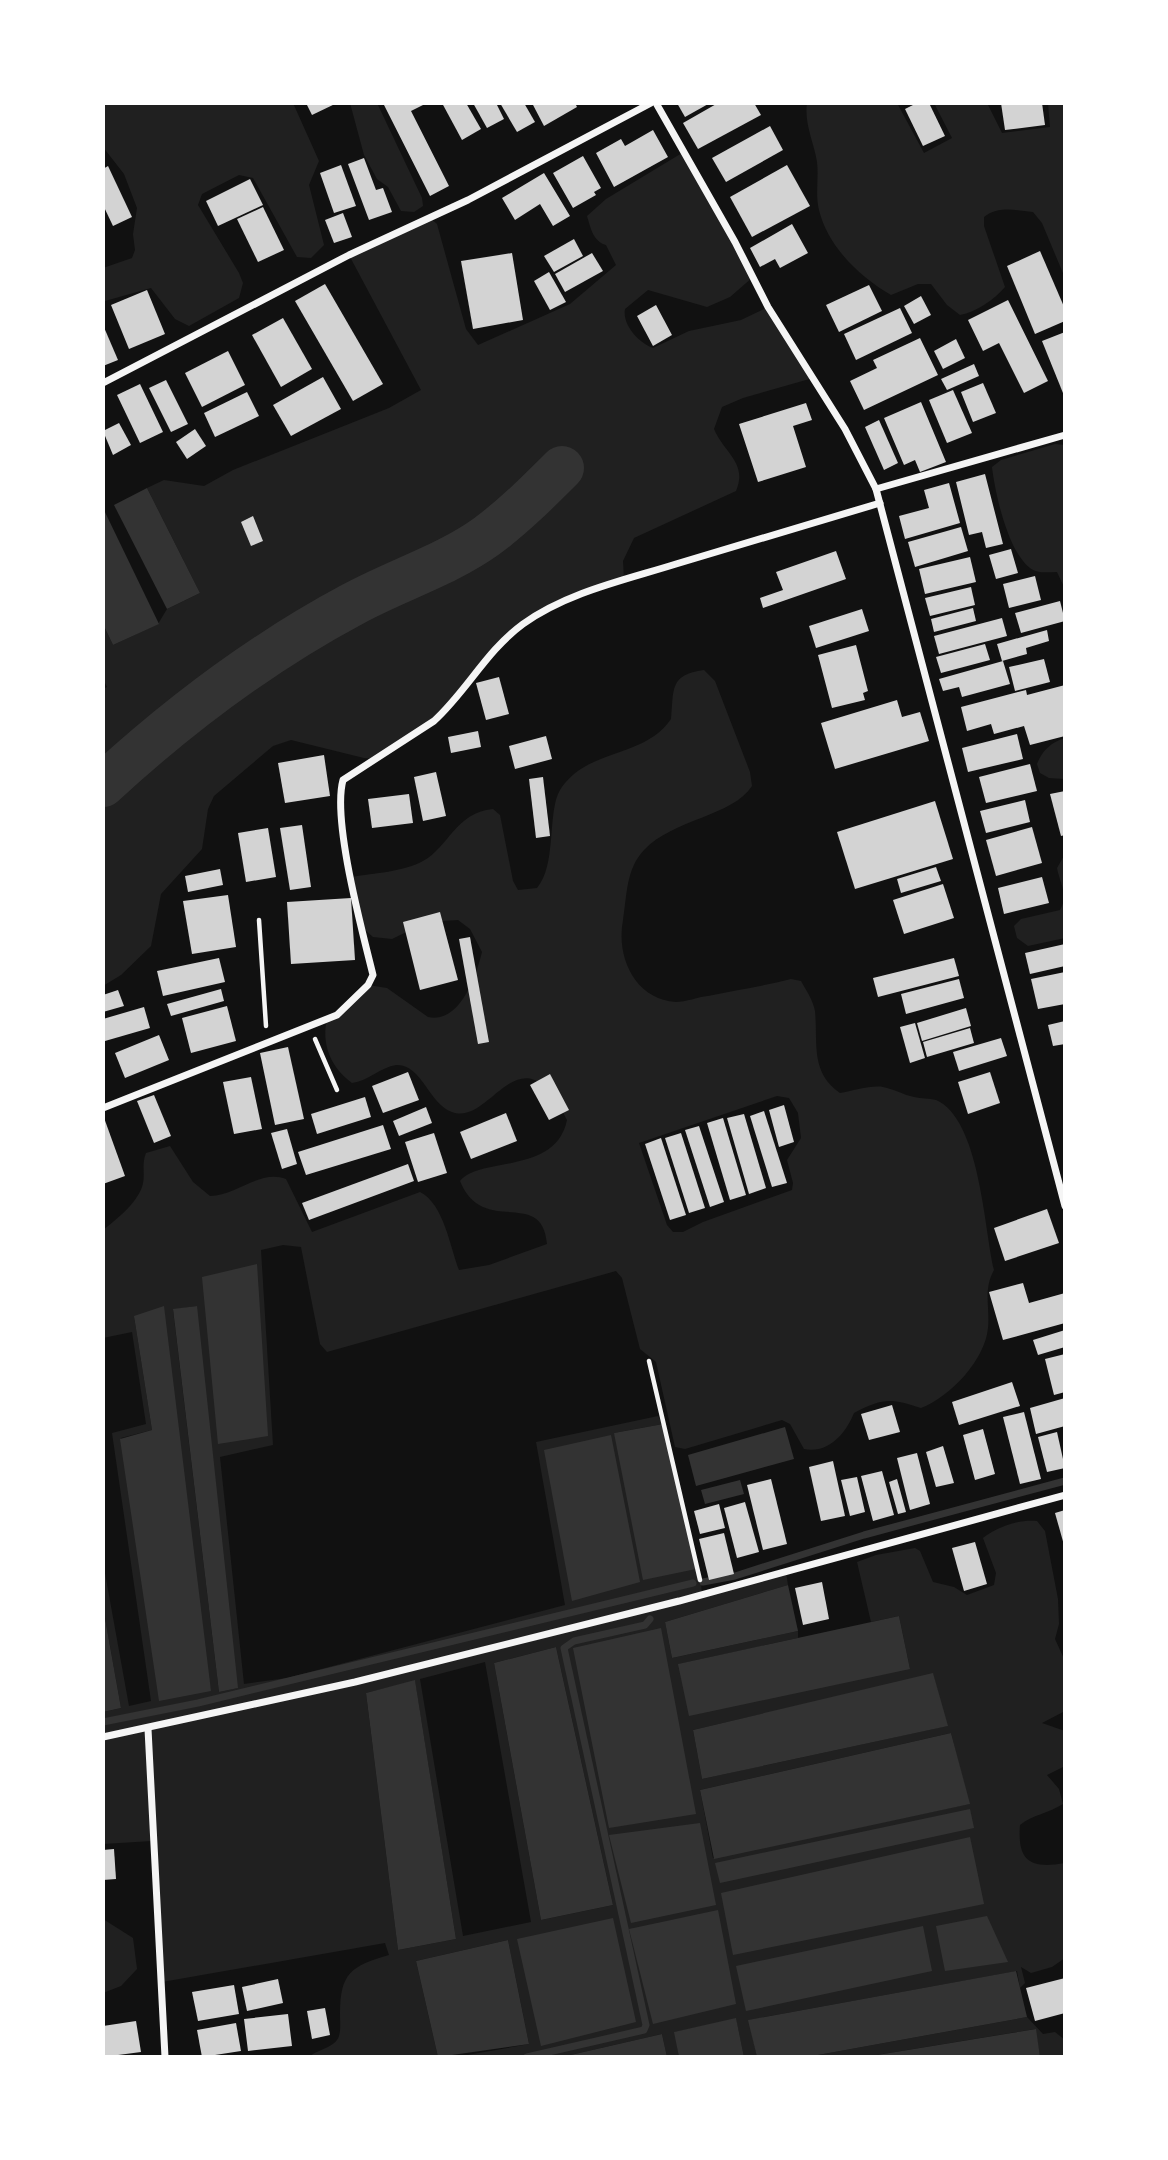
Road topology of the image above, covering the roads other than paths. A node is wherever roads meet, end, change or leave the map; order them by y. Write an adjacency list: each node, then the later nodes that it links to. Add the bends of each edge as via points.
1 (654, 103): 2 (street); 4 (street)
2 (103, 383)
3 (1065, 435): 4 (street)
4 (876, 489): 5 (street)
5 (880, 503): 6 (street, via 553,605 494,648 434,721 343,780 338,796 342,829 373,975 357,998 337,1015); 7 (street)
6 (103, 1108)
7 (1065, 1206)
8 (1065, 1494): 9 (street, via 702,1595)
9 (148, 1729): 10 (street); 11 (street)
10 (103, 1737)
11 (165, 2057)

